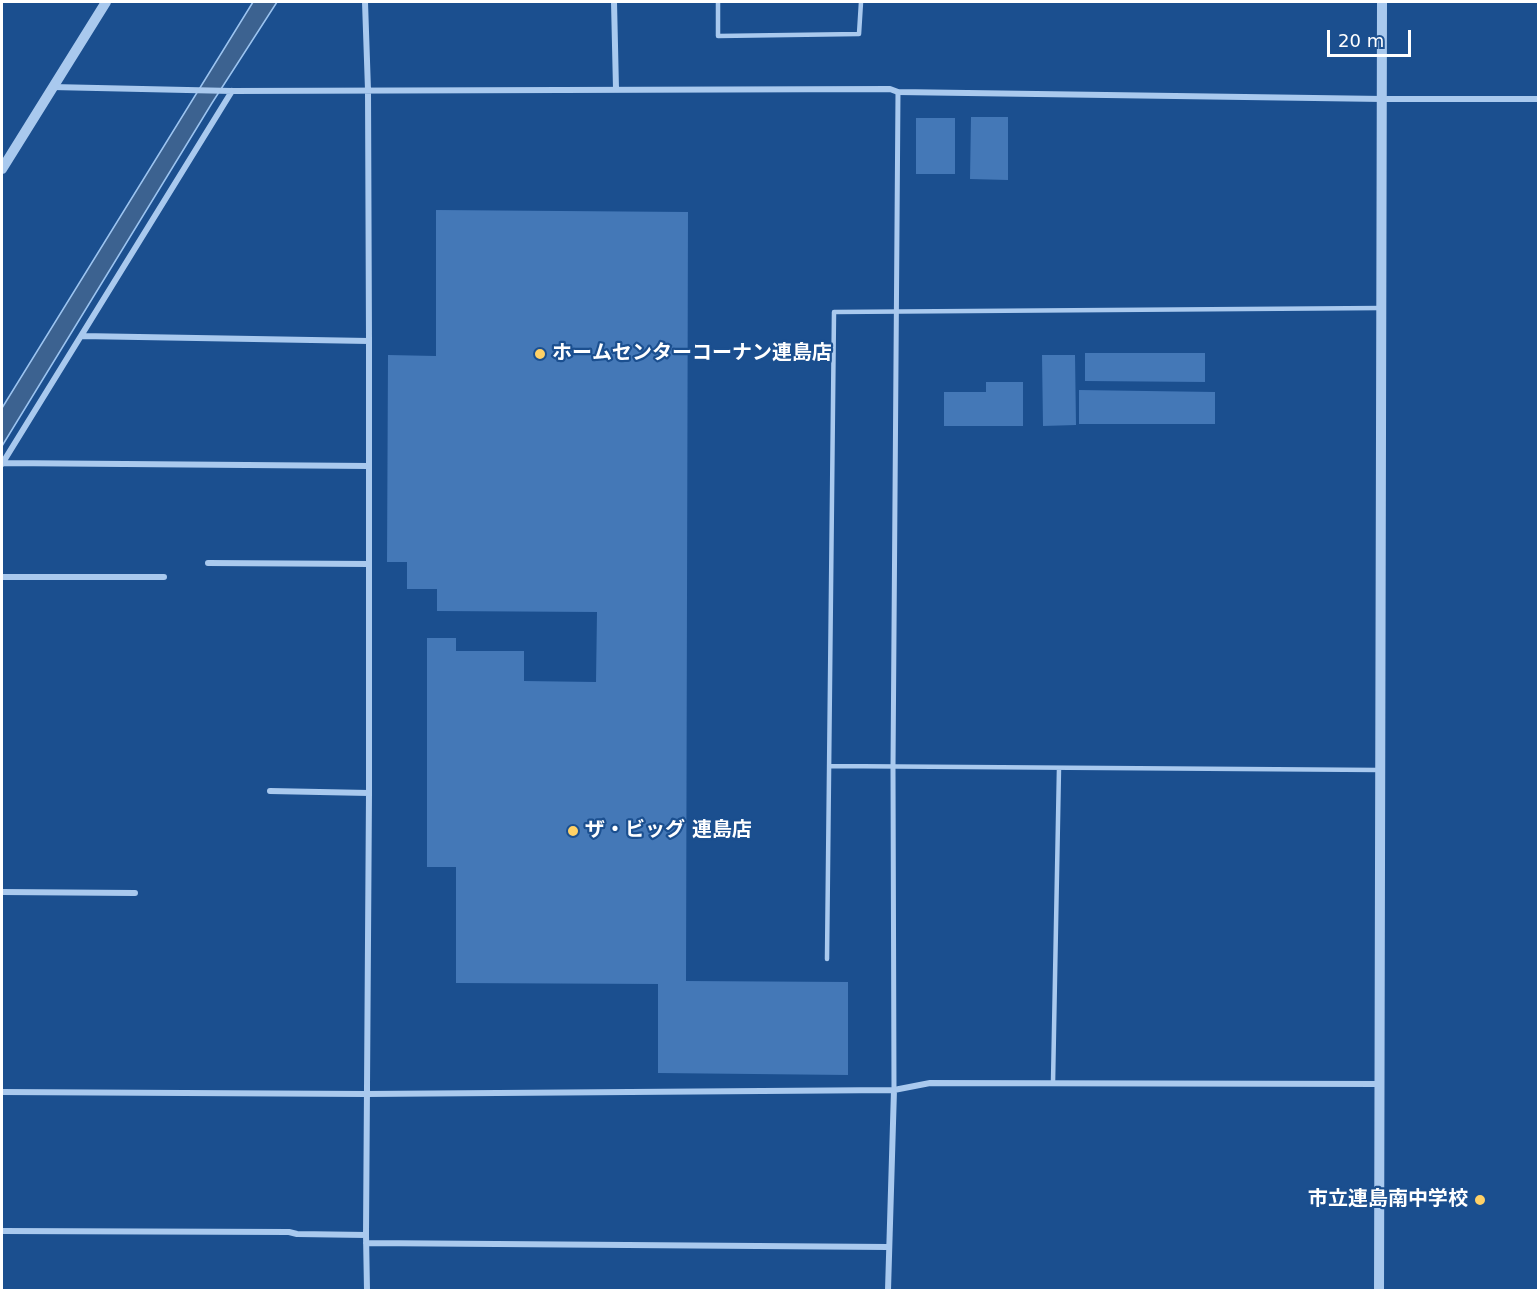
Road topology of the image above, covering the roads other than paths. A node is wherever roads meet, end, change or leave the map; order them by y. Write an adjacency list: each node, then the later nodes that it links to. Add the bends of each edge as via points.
1 (106, 2): 7 (street)
2 (365, 2): 9 (street)
3 (614, 2): 8 (street)
4 (718, 2): 5 (lane, via 718,36 859,34)
5 (861, 2)
6 (1382, 2): 12 (street)
7 (52, 87): 10 (street); 14 (street)
8 (616, 89): 9 (street); 11 (street, via 890,89)
9 (368, 90): 10 (street); 18 (street)
10 (232, 91): 17 (street)
11 (898, 93): 12 (street); 16 (street)
12 (1383, 99): 13 (street); 15 (street)
13 (1539, 99)
14 (2, 169)
15 (1382, 308): 16 (lane); 28 (street)
16 (896, 312): 25 (lane, via 834,312); 26 (street)
17 (81, 336): 18 (street); 19 (street)
18 (369, 341): 20 (street)
19 (2, 464): 20 (street)
20 (368, 466): 22 (street)
21 (208, 563): 22 (street)
22 (369, 564): 30 (street)
23 (2, 577): 24 (street)
24 (164, 578)
25 (829, 766): 26 (lane); 33 (lane)
26 (892, 767): 27 (lane); 36 (street)
27 (1059, 768): 28 (lane); 34 (lane)
28 (1379, 770): 35 (street)
29 (270, 791): 30 (street)
30 (369, 793): 38 (street)
31 (2, 892): 32 (street)
32 (135, 893)
33 (827, 959)
34 (1053, 1083): 35 (street); 36 (street, via 930,1083)
35 (1379, 1084): 45 (street)
36 (894, 1090): 38 (street); 42 (street)
37 (2, 1092): 38 (street)
38 (366, 1094): 40 (street)
39 (2, 1231): 40 (street)
40 (366, 1234): 41 (street)
41 (366, 1243): 42 (street); 43 (street)
42 (888, 1247): 44 (street)
43 (367, 1290)
44 (888, 1290)
45 (1379, 1290)

